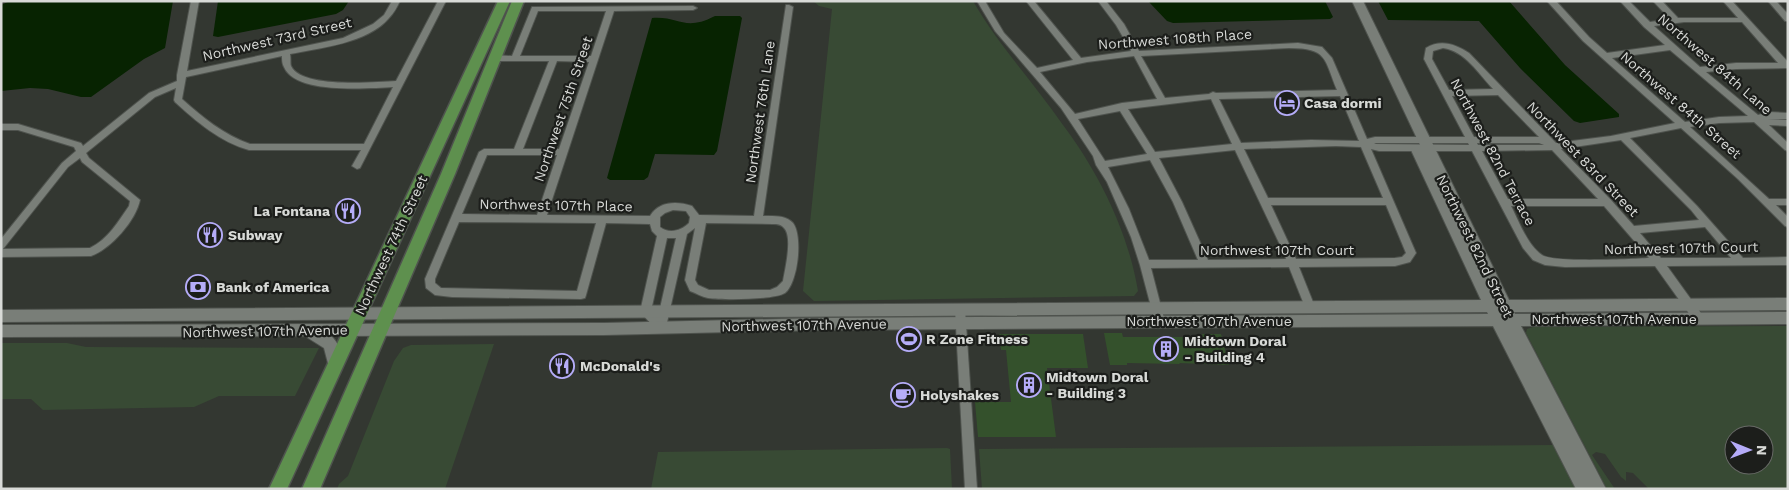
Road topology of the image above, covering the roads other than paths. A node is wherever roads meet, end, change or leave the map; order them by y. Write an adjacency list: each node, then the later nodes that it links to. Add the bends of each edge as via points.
1 (195, 1): 36 (street)
2 (396, 1): 25 (street, Northwest 73rd Street, via 387,16 360,35)
3 (442, 1): 38 (street)
4 (504, 1): 37 (main road, Northwest 74th Street)
5 (518, 1): 28 (main road, Northwest 74th Street)
6 (981, 1): 35 (street, via 999,34)
7 (1030, 1): 32 (street)
8 (1102, 1): 26 (street, via 1120,24)
9 (1350, 1): 54 (main road, Northwest 82nd Street, via 1361,30)
10 (1357, 1): 54 (main road, Northwest 82nd Street)
11 (1624, 1): 22 (street, Northwest 84th Lane)
12 (1657, 1): 21 (street)
13 (1727, 1): 20 (street)
14 (1554, 3): 27 (street, Northwest 84th Street)
15 (1772, 3): 19 (street)
16 (789, 7): 77 (street, Northwest 76th Lane)
17 (611, 8): 18 (street); 29 (street, via 535,8); 31 (street, Northwest 75th Street)
18 (693, 8)
19 (1788, 19)
20 (1744, 20): 21 (street); 33 (street)
21 (1676, 21): 22 (street)
22 (1647, 24): 23 (street, Northwest 84th Lane)
23 (1671, 47): 27 (street); 34 (street, Northwest 84th Lane)
24 (1458, 49): 39 (street, Northwest 83rd Street); 41 (street, Northwest 82nd Terrace, via 1439,45 1429,50 1428,58)
25 (286, 53): 36 (street, Northwest 73rd Street); 38 (street, via 287,66 292,73 307,82)
26 (1136, 54): 32 (street, Northwest 108th Place); 40 (street, Northwest 108th Place, via 1301,46 1320,49 1328,58); 43 (street)
27 (1604, 56): 50 (street, Northwest 84th Street)
28 (494, 58): 29 (street); 45 (main road, Northwest 74th Street)
29 (515, 58): 30 (street)
30 (554, 58): 31 (street); 61 (street)
31 (594, 59): 62 (street, Northwest 75th Street)
32 (1078, 60): 35 (street, Northwest 108th Place)
33 (1786, 66): 34 (street)
34 (1698, 70): 48 (street, Northwest 84th Lane)
35 (1034, 71): 47 (street)
36 (181, 79): 58 (street, via 178,100 238,144 261,148); 60 (street, Northwest 73rd Street, via 152,95)
37 (469, 79): 45 (main road, via 477,83 468,103); 99 (main road, Northwest 74th Street)
38 (400, 84): 58 (street)
39 (1500, 92): 41 (street); 57 (street, Northwest 83rd Street)
40 (1344, 93): 42 (street); 53 (street)
41 (1446, 93): 56 (street, Northwest 82nd Terrace)
42 (1213, 95): 43 (street); 55 (street)
43 (1162, 100): 44 (street)
44 (1122, 106): 47 (street); 63 (street)
45 (471, 115): 100 (main road, Northwest 74th Street)
46 (1788, 116): 48 (street, via 1769,115)
47 (1071, 118): 64 (street)
48 (1756, 119): 49 (street); 50 (street); 59 (street, Northwest 84th Lane)
49 (1788, 123)
50 (1683, 125): 52 (street); 69 (street, Northwest 84th Street)
51 (1, 127): 60 (street, via 18,127 78,144)
52 (1622, 136): 57 (street); 78 (street)
53 (1366, 144): 54 (street, via 1379,148); 55 (street); 66 (street)
54 (1419, 144): 56 (street); 101 (main road, Northwest 82nd Street)
55 (1238, 145): 63 (street); 67 (street)
56 (1474, 145): 57 (street); 71 (street, Northwest 82nd Terrace)
57 (1554, 146): 68 (street, Northwest 83rd Street)
58 (367, 147): 65 (street)
59 (1788, 148)
60 (81, 152): 83 (street, Northwest 73rd Street, via 65,165); 84 (street, via 85,160 135,200 108,244 91,252)
61 (517, 152): 62 (street); 72 (street, via 484,152)
62 (563, 152): 73 (street, Northwest 75th Street)
63 (1154, 155): 64 (street); 93 (street, via 1180,204)
64 (1101, 165): 92 (street)
65 (357, 166)
66 (1390, 201): 67 (street); 91 (street, Northwest 107th Court, via 1410,246 1409,258 1395,262)
67 (1264, 202): 91 (street)
68 (1608, 202): 71 (street); 80 (street, Northwest 83rd Street)
69 (1767, 202): 70 (street); 79 (street, Northwest 84th Street)
70 (1788, 202)
71 (1505, 203): 87 (street, Northwest 82nd Terrace, via 1532,252)
72 (456, 218): 73 (street, Northwest 107th Place); 74 (street, via 430,279 433,289 452,293 580,295)
73 (541, 218): 74 (street, Northwest 107th Place)
74 (602, 219): 76 (street, Northwest 107th Place)
75 (698, 219): 76 (street, via 689,208 679,205 662,210); 77 (street); 77 (street, via 690,280 694,288 708,294 770,294 784,288 788,281 794,233 784,222); 82 (street)
76 (654, 220): 81 (street, via 656,228)
77 (758, 220)
78 (1708, 223): 80 (street); 88 (street)
79 (1788, 223)
80 (1632, 230): 90 (street, Northwest 83rd Street)
81 (663, 233): 82 (street); 85 (street)
82 (682, 233): 86 (street)
83 (1, 246)
84 (1, 253)
85 (659, 255): 86 (street); 97 (street)
86 (676, 255): 98 (street)
87 (1545, 261): 90 (street, Northwest 107th Court)
88 (1740, 261): 89 (street, Northwest 107th Court); 90 (street, Northwest 107th Court)
89 (1788, 261)
90 (1658, 262): 95 (street, Northwest 83rd Street)
91 (1293, 263): 93 (street, Northwest 107th Court); 96 (street)
92 (1145, 264): 93 (street, Northwest 107th Court); 102 (street)
93 (1205, 264)
94 (1788, 304): 95 (main road, Northwest 107th Avenue)
95 (1690, 305): 101 (main road, Northwest 107th Avenue); 105 (street, Northwest 83rd Street)
96 (1310, 307): 101 (main road, Northwest 107th Avenue); 102 (main road, Northwest 107th Avenue)
97 (645, 312): 98 (main road, Northwest 107th Avenue); 100 (main road, Northwest 107th Avenue); 107 (street)
98 (665, 312): 104 (main road, Northwest 107th Avenue); 107 (street)
99 (360, 313): 100 (main road, Northwest 107th Avenue); 103 (main road, Northwest 107th Avenue); 109 (main road, Northwest 74th Street)
100 (388, 313): 110 (main road, Northwest 74th Street)
101 (1501, 313): 102 (main road, Northwest 107th Avenue); 105 (main road, Northwest 107th Avenue); 116 (main road, Northwest 82nd Street); 117 (main road, Northwest 82nd Street)
102 (1158, 315): 104 (main road, Northwest 107th Avenue)
103 (1, 316)
104 (960, 316): 107 (main road, Northwest 107th Avenue); 113 (street)
105 (1699, 318): 106 (main road, Northwest 107th Avenue)
106 (1788, 318)
107 (661, 327): 110 (main road, Northwest 107th Avenue)
108 (306, 330): 109 (main road, Northwest 107th Avenue); 111 (main road, Northwest 107th Avenue); 112 (main road, via 333,347)
109 (352, 330): 110 (main road, Northwest 107th Avenue); 112 (main road, Northwest 74th Street)
110 (380, 330): 115 (main road, Northwest 74th Street)
111 (1, 331)
112 (335, 367): 114 (main road, Northwest 74th Street)
113 (969, 488)
114 (278, 489)
115 (311, 489)
116 (1585, 489)
117 (1598, 489)

